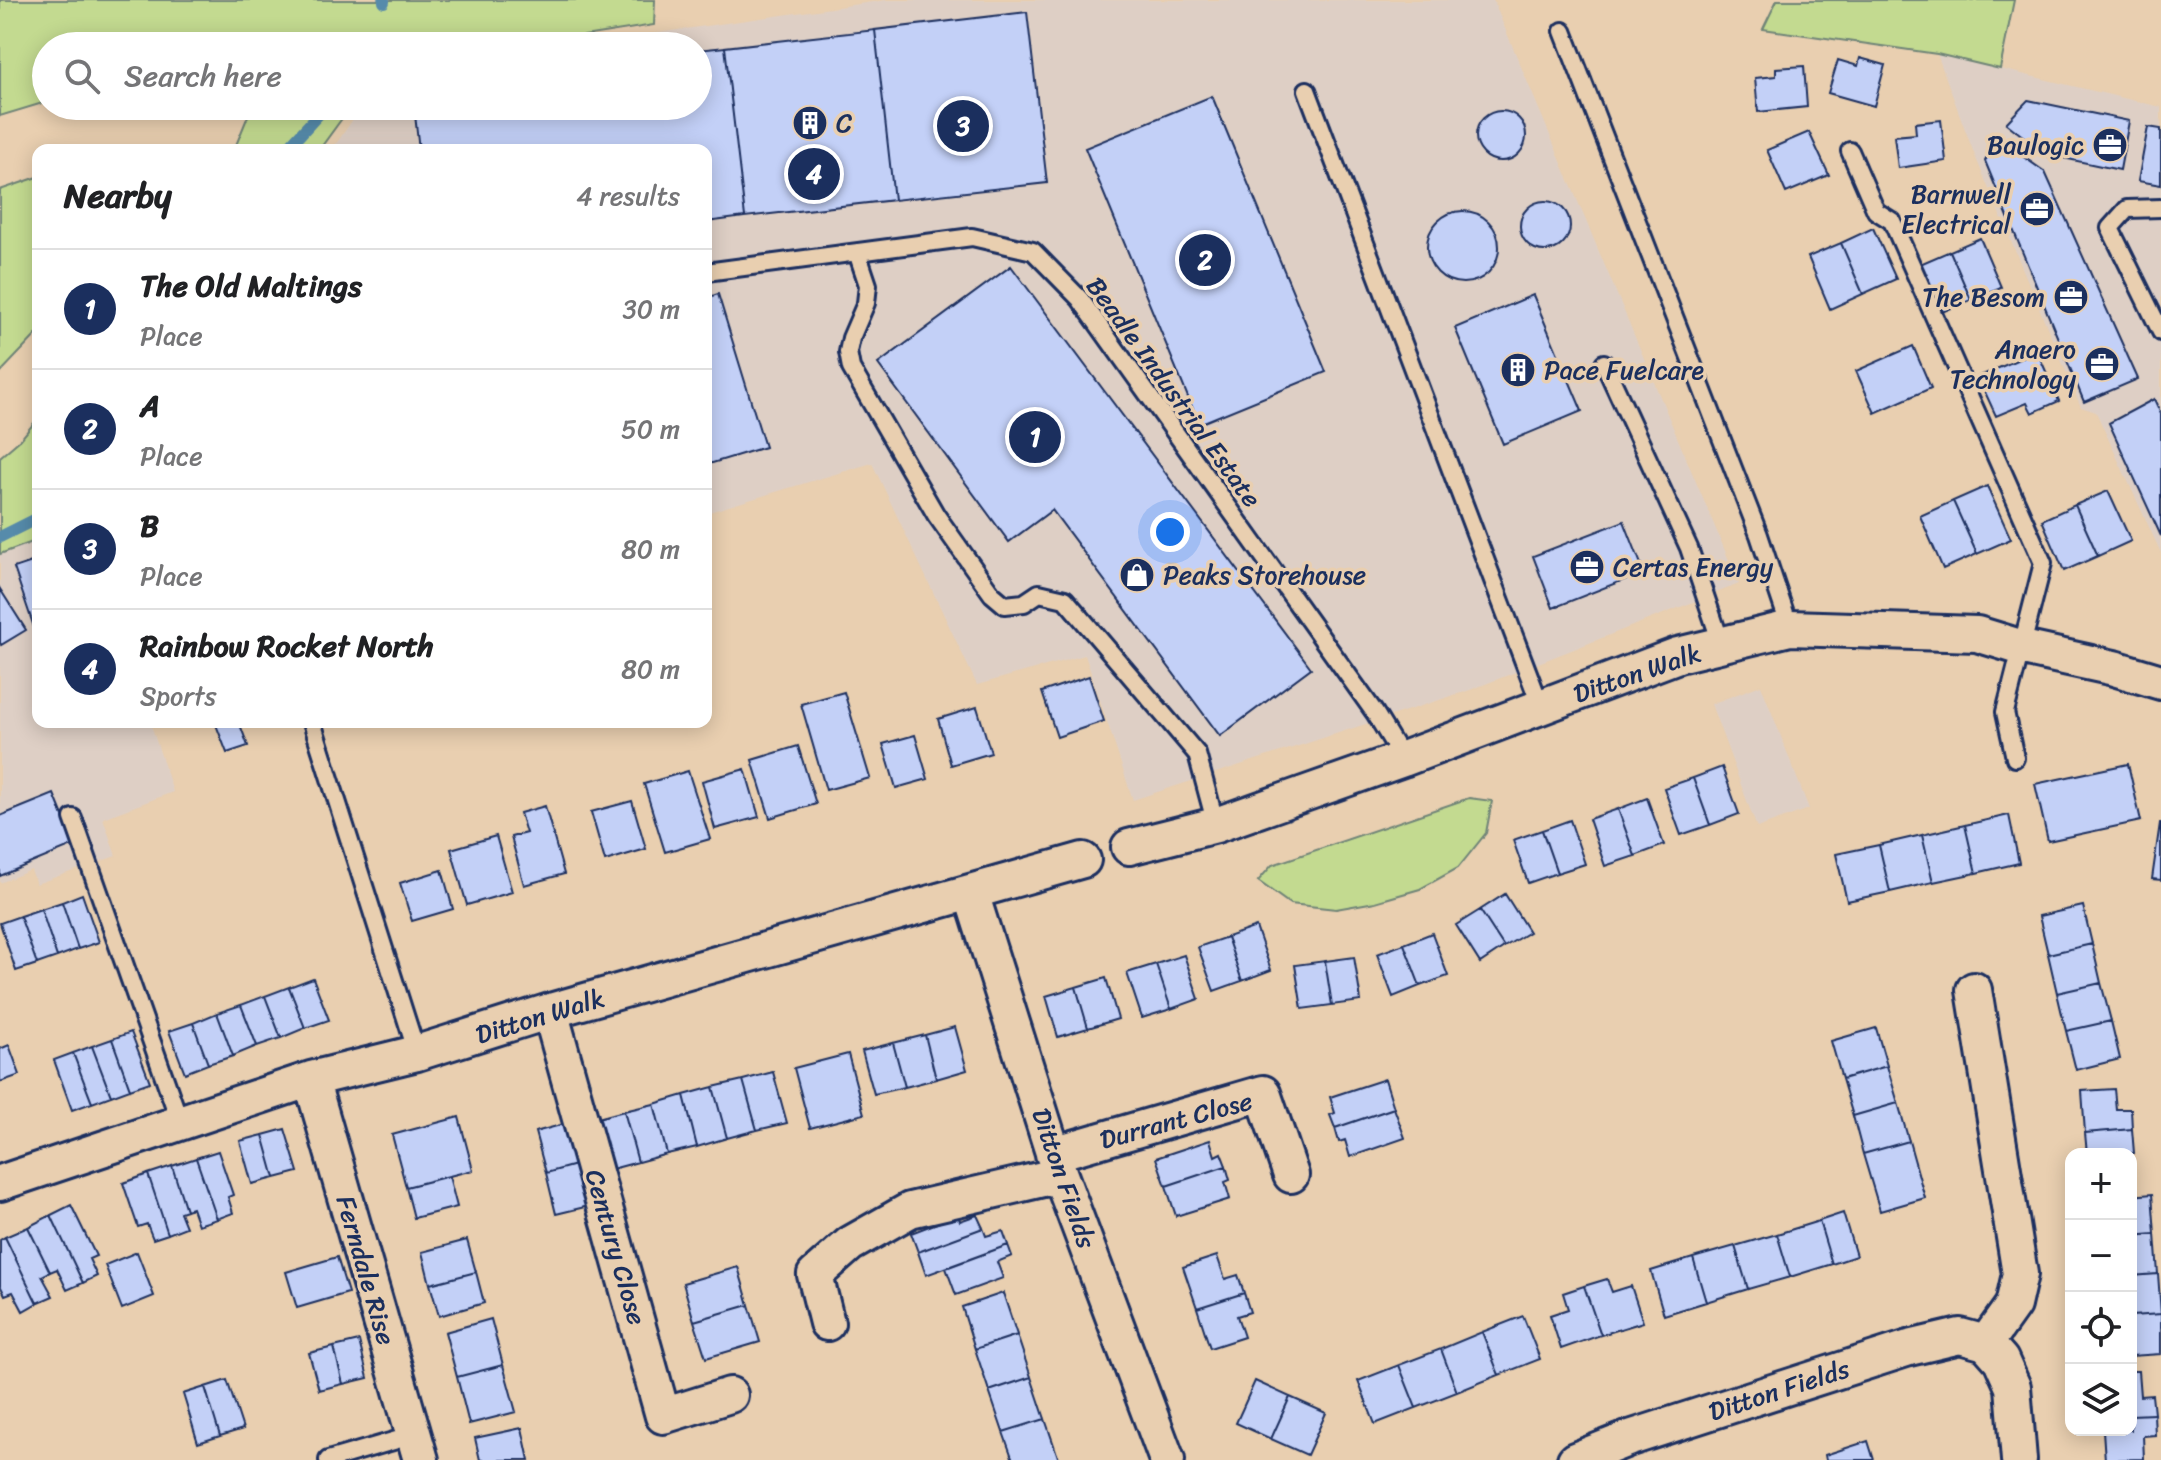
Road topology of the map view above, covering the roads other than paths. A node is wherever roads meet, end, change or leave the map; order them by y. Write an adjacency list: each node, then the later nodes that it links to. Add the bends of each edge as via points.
1 (1563, 31): 9 (lane, via 1759,535)
2 (1307, 90): 13 (lane)
3 (1850, 151): 11 (lane, via 1876,211 1892,221 2043,563)
4 (2161, 208): 7 (lane, via 2127,209 2110,228)
5 (857, 252): 6 (lane, Beadle Industrial Estate); 16 (lane, Beadle Industrial Estate, via 972,237 1033,251 1080,299); 18 (lane, via 868,285 848,352 851,368 936,515 1005,605 1024,603 1039,593 1065,599 1197,754)
6 (712, 271)
7 (2161, 332)
8 (1604, 363): 10 (lane, via 1689,548)
9 (1790, 628): 10 (street, Ditton Walk); 11 (street, Ditton Walk, via 1977,634)
10 (1722, 646): 13 (street, Ditton Walk, via 1678,655)
11 (2023, 648): 12 (street, Ditton Walk); 15 (lane, via 2005,712)
12 (2161, 682)
13 (1541, 707): 16 (street, Ditton Walk)
14 (314, 728): 24 (lane)
15 (2015, 758)
16 (1403, 759): 18 (street, Ditton Walk)
17 (73, 818): 26 (lane)
18 (1216, 825): 19 (street, Ditton Walk)
19 (1129, 847)
20 (1083, 860): 21 (street, Ditton Walk)
21 (971, 893): 23 (street, Ditton Walk); 27 (street, Ditton Fields)
22 (1974, 990): 31 (street, via 2020,1274 2013,1305)
23 (550, 1011): 24 (street, Ditton Walk); 32 (street, Century Close, via 663,1416)
24 (417, 1053): 25 (street, Ditton Walk)
25 (311, 1079): 26 (street, Ditton Walk); 33 (street, Ferndale Rise)
26 (180, 1122): 29 (street, Ditton Walk)
27 (1056, 1164): 28 (street, Durrant Close, via 1263,1093); 30 (street, via 910,1210 850,1244 815,1275); 35 (street, Ditton Fields)
28 (1291, 1175)
29 (0, 1183)
30 (827, 1323)
31 (1986, 1343): 36 (street, Ditton Fields, via 1960,1336 1909,1348); 37 (street, via 2013,1387)
32 (730, 1395)
33 (417, 1447): 34 (lane)
34 (328, 1460)
35 (1167, 1460)
36 (1575, 1460)
37 (2019, 1460)

